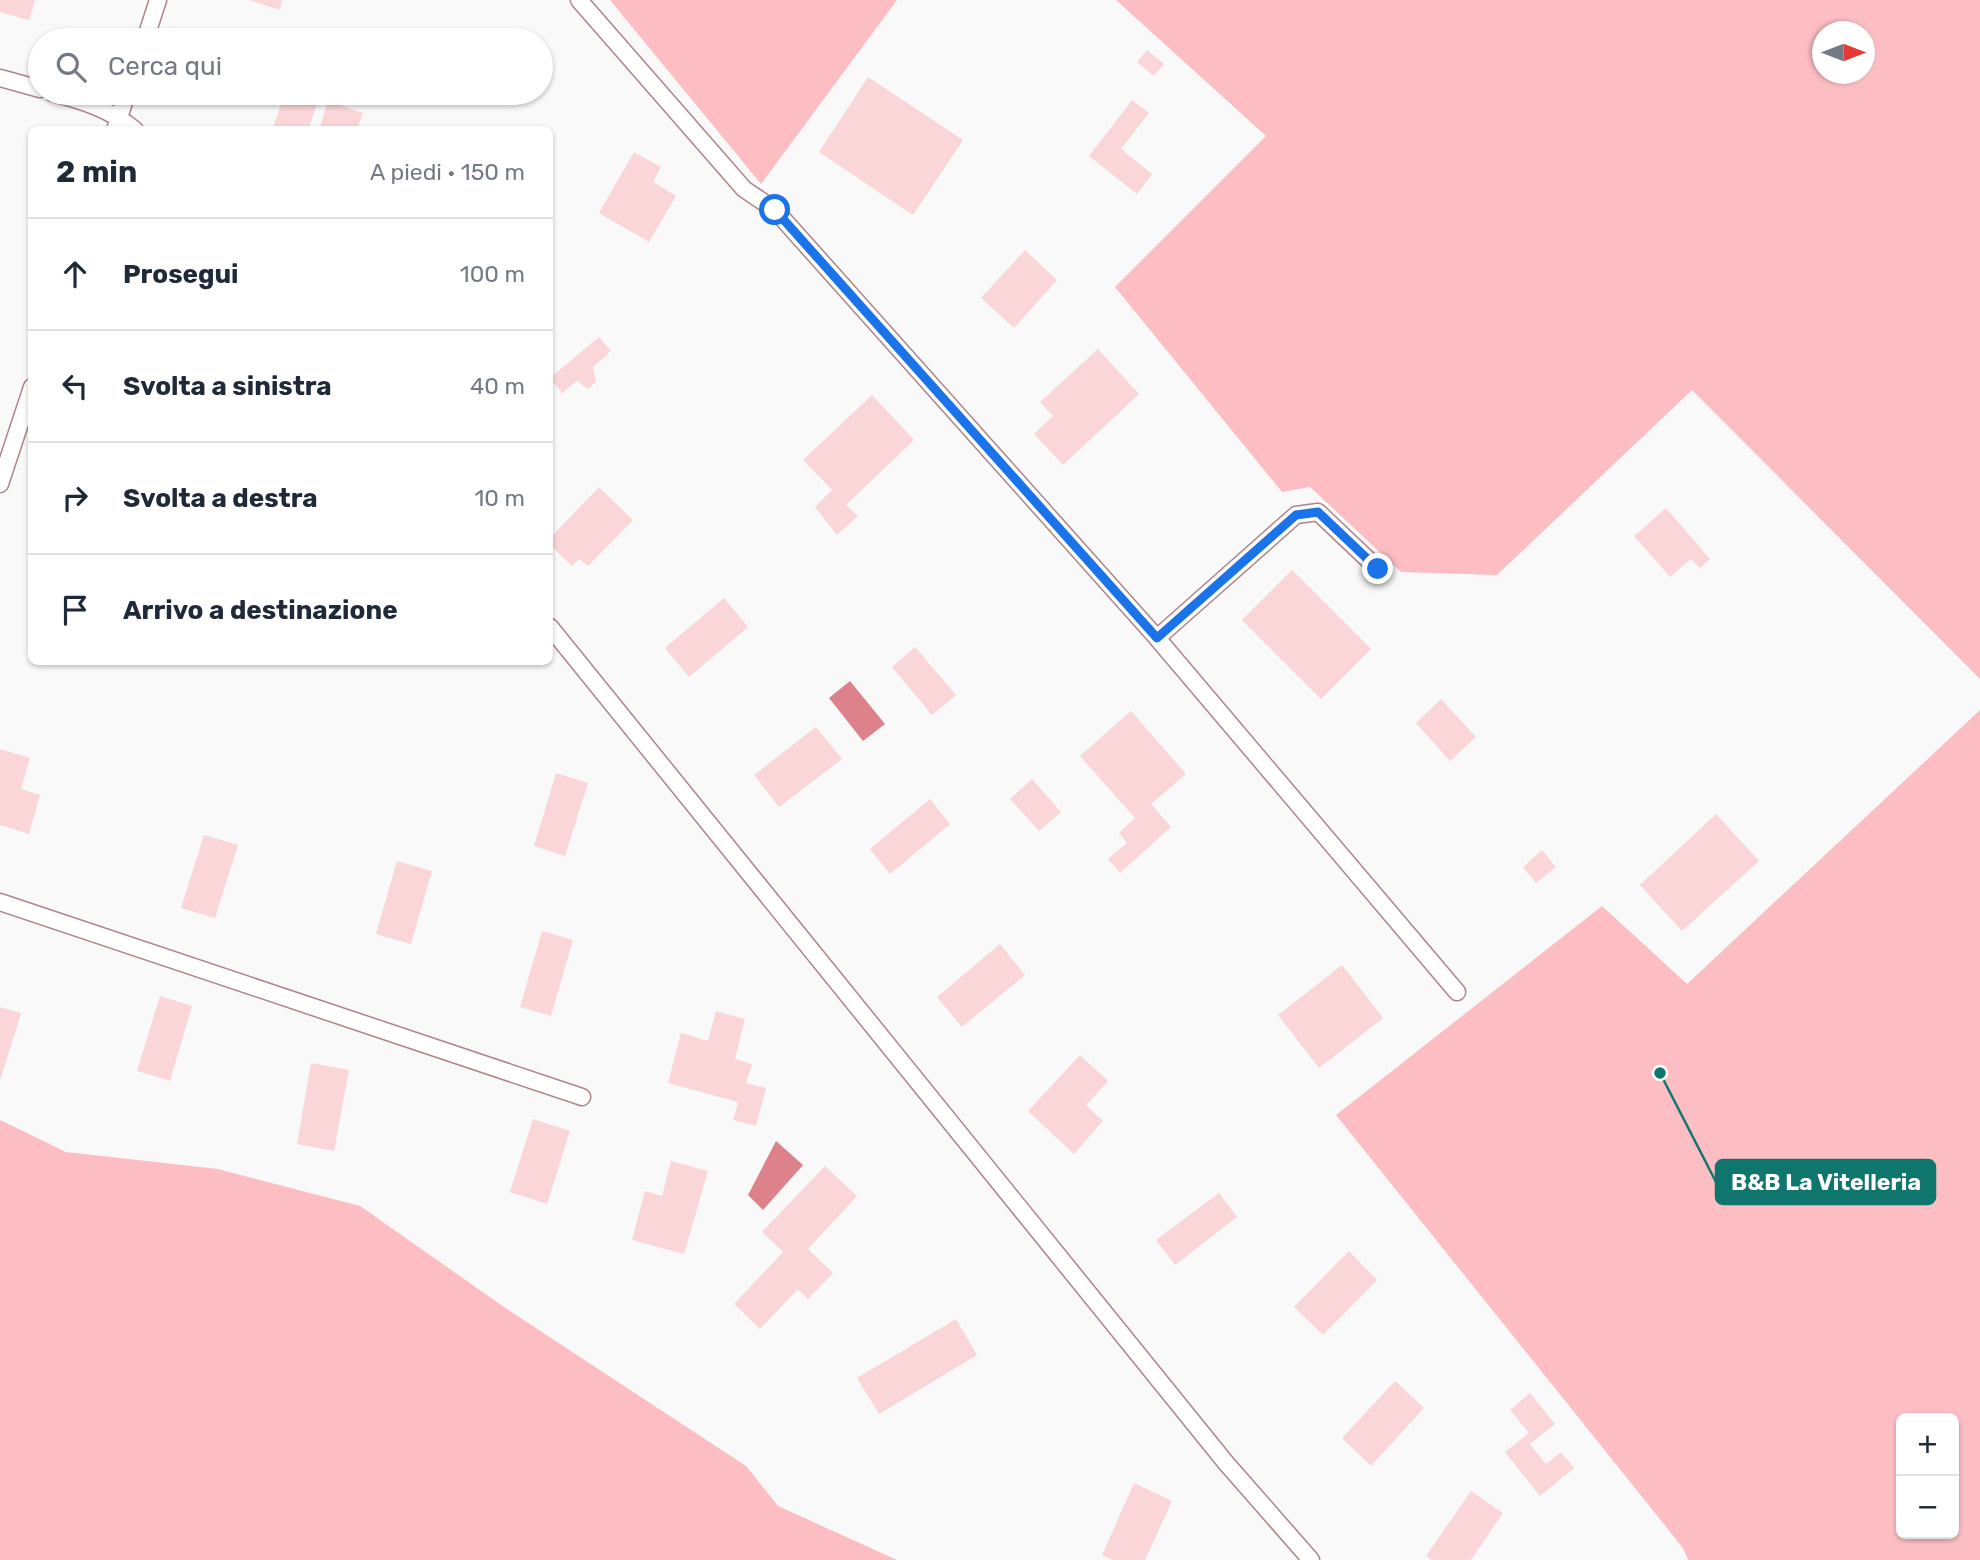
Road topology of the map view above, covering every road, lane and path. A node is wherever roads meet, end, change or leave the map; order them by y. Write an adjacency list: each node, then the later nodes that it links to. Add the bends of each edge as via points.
1 (158, 0): 3 (lane)
2 (579, 0): 13 (lane, via 744,189 775,210)
3 (149, 28)
4 (0, 78): 5 (lane)
5 (28, 86)
6 (92, 105): 8 (lane)
7 (123, 105): 8 (lane)
8 (118, 123)
9 (28, 399): 10 (lane)
10 (0, 484)
11 (1378, 569): 13 (lane, via 1318,512 1296,515)
12 (553, 631): 17 (lane, via 1217,1452)
13 (1157, 638): 15 (lane)
14 (0, 902): 16 (lane)
15 (1457, 992)
16 (582, 1097)
17 (1311, 1560)

